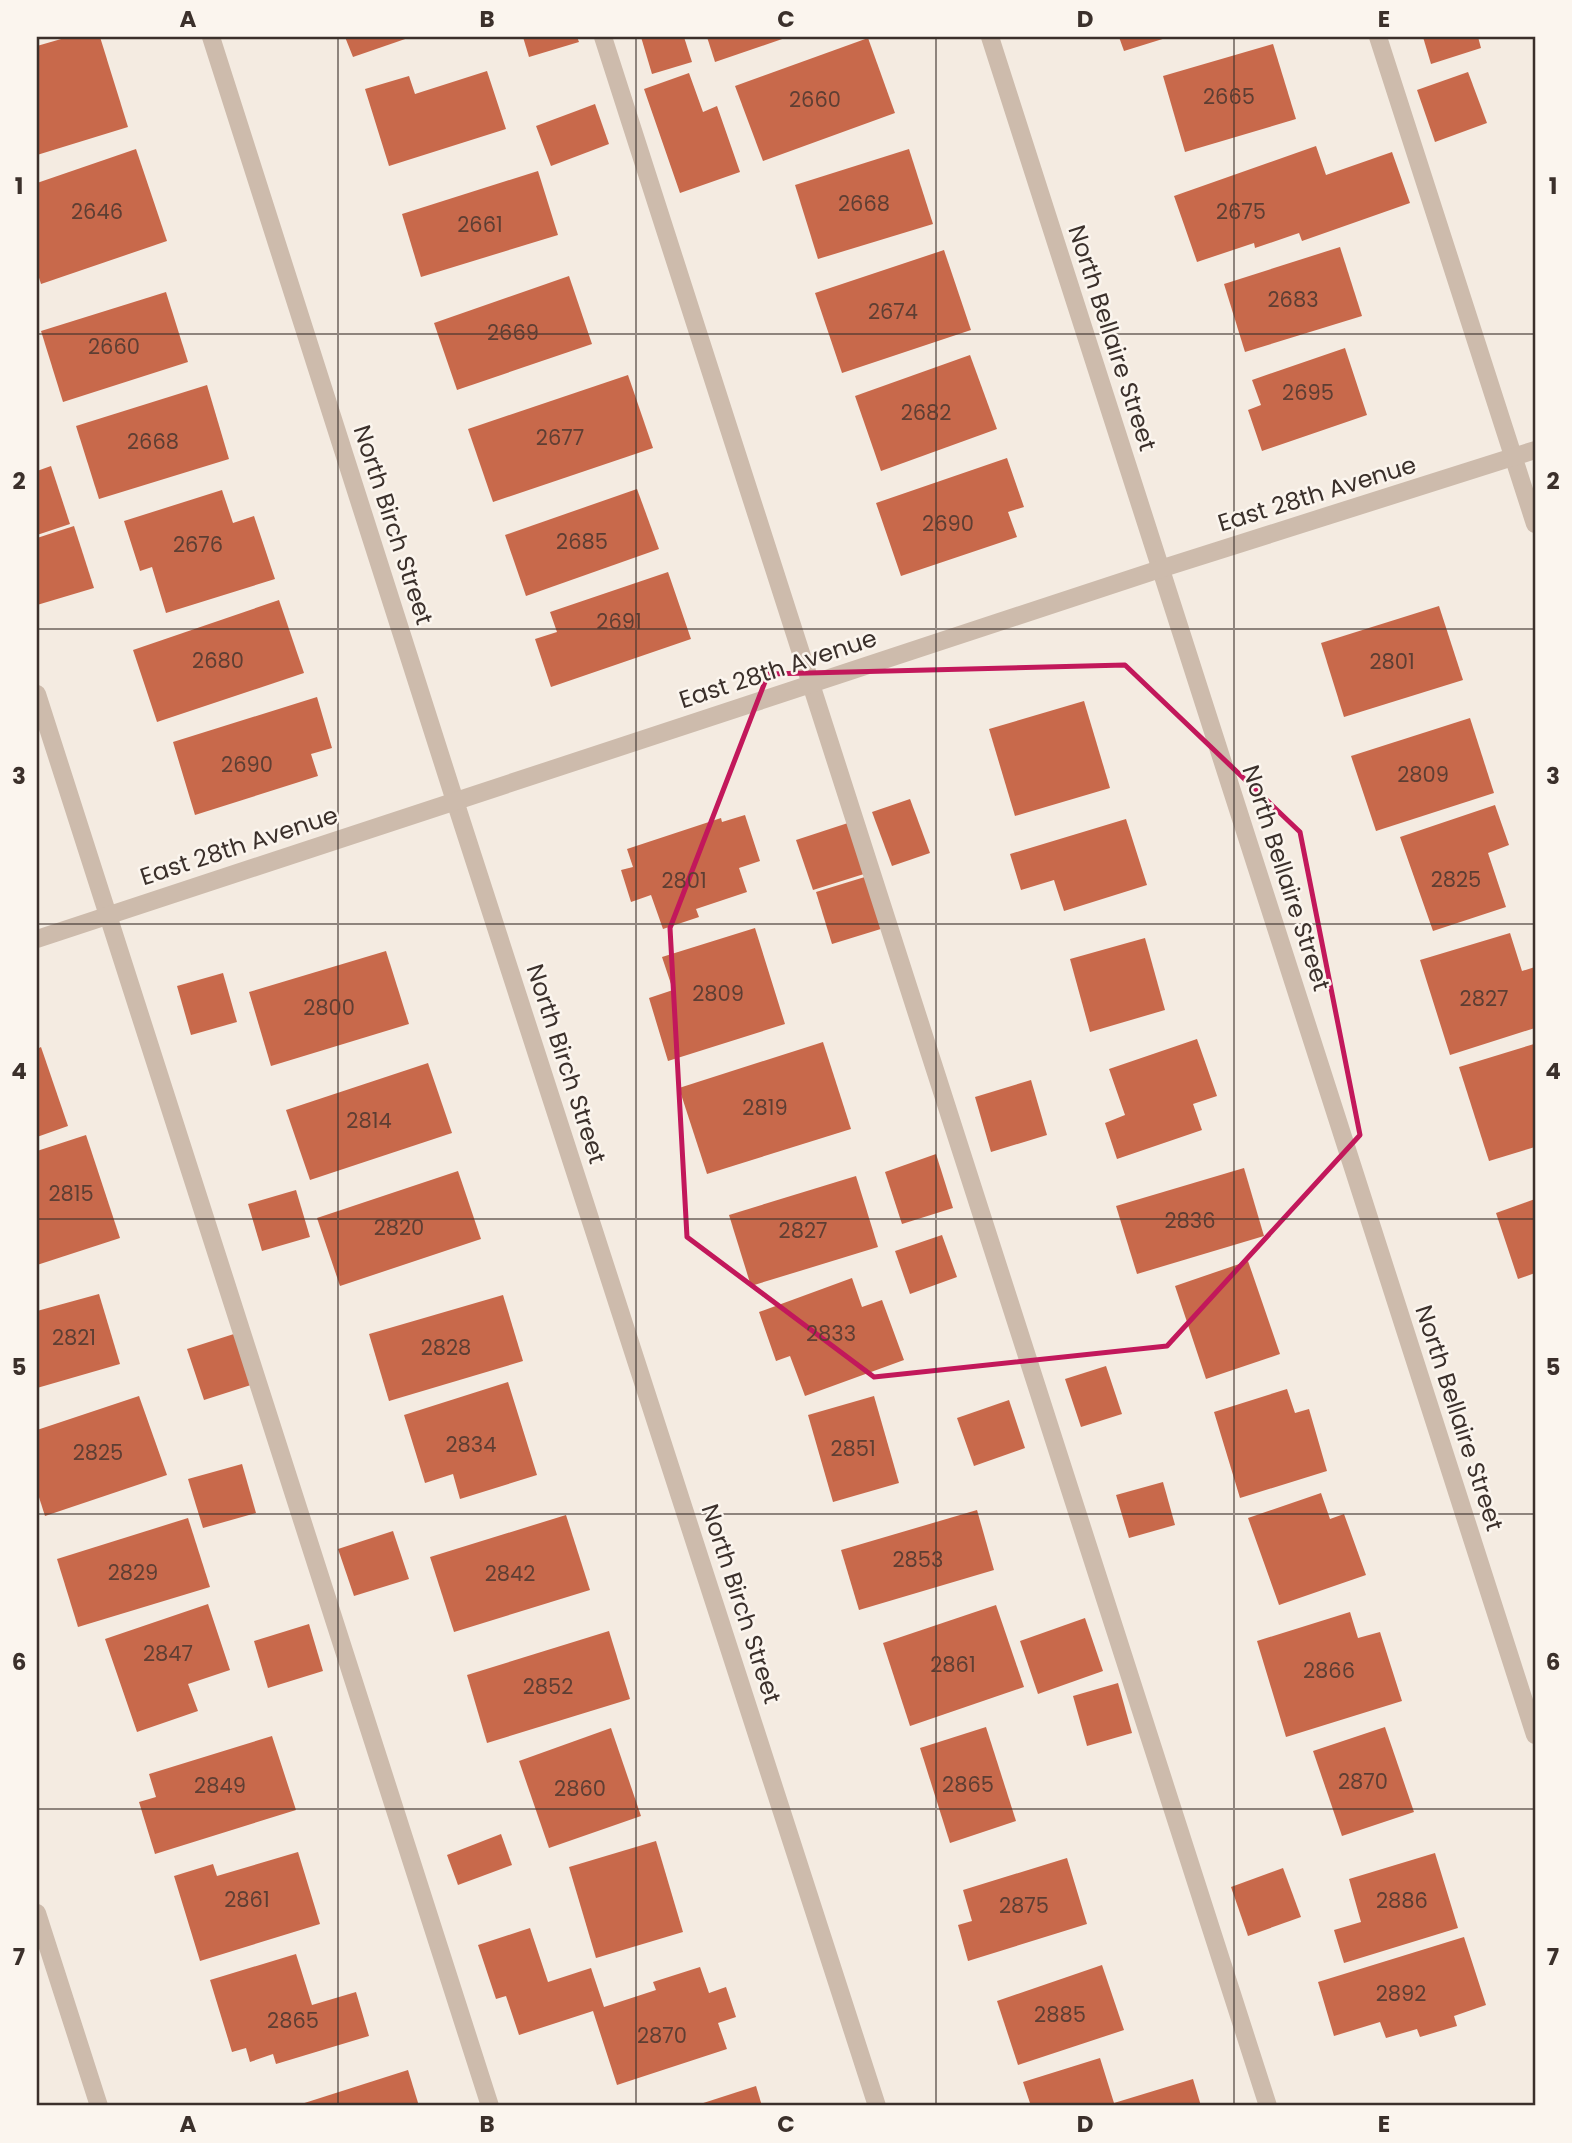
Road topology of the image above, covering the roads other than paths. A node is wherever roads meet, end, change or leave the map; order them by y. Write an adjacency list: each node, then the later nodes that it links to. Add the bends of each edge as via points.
1 (211, 37): 11 (street, North Birch Street)
2 (603, 37): 9 (street)
3 (990, 37): 8 (street, North Bellaire Street)
4 (1378, 37): 6 (street)
5 (1535, 450): 6 (street, East 28th Avenue)
6 (1514, 457): 7 (street); 8 (street, East 28th Avenue)
7 (1535, 524)
8 (1160, 569): 9 (street, East 28th Avenue); 14 (street, North Bellaire Street)
9 (813, 683): 11 (street, East 28th Avenue); 19 (street)
10 (37, 694): 12 (street)
11 (455, 801): 12 (street, East 28th Avenue); 18 (street, North Birch Street)
12 (108, 915): 13 (street, East 28th Avenue); 17 (street)
13 (37, 939)
14 (1535, 1735)
15 (37, 1913): 16 (street)
16 (99, 2106)
17 (490, 2106)
18 (877, 2106)
19 (1268, 2106)

